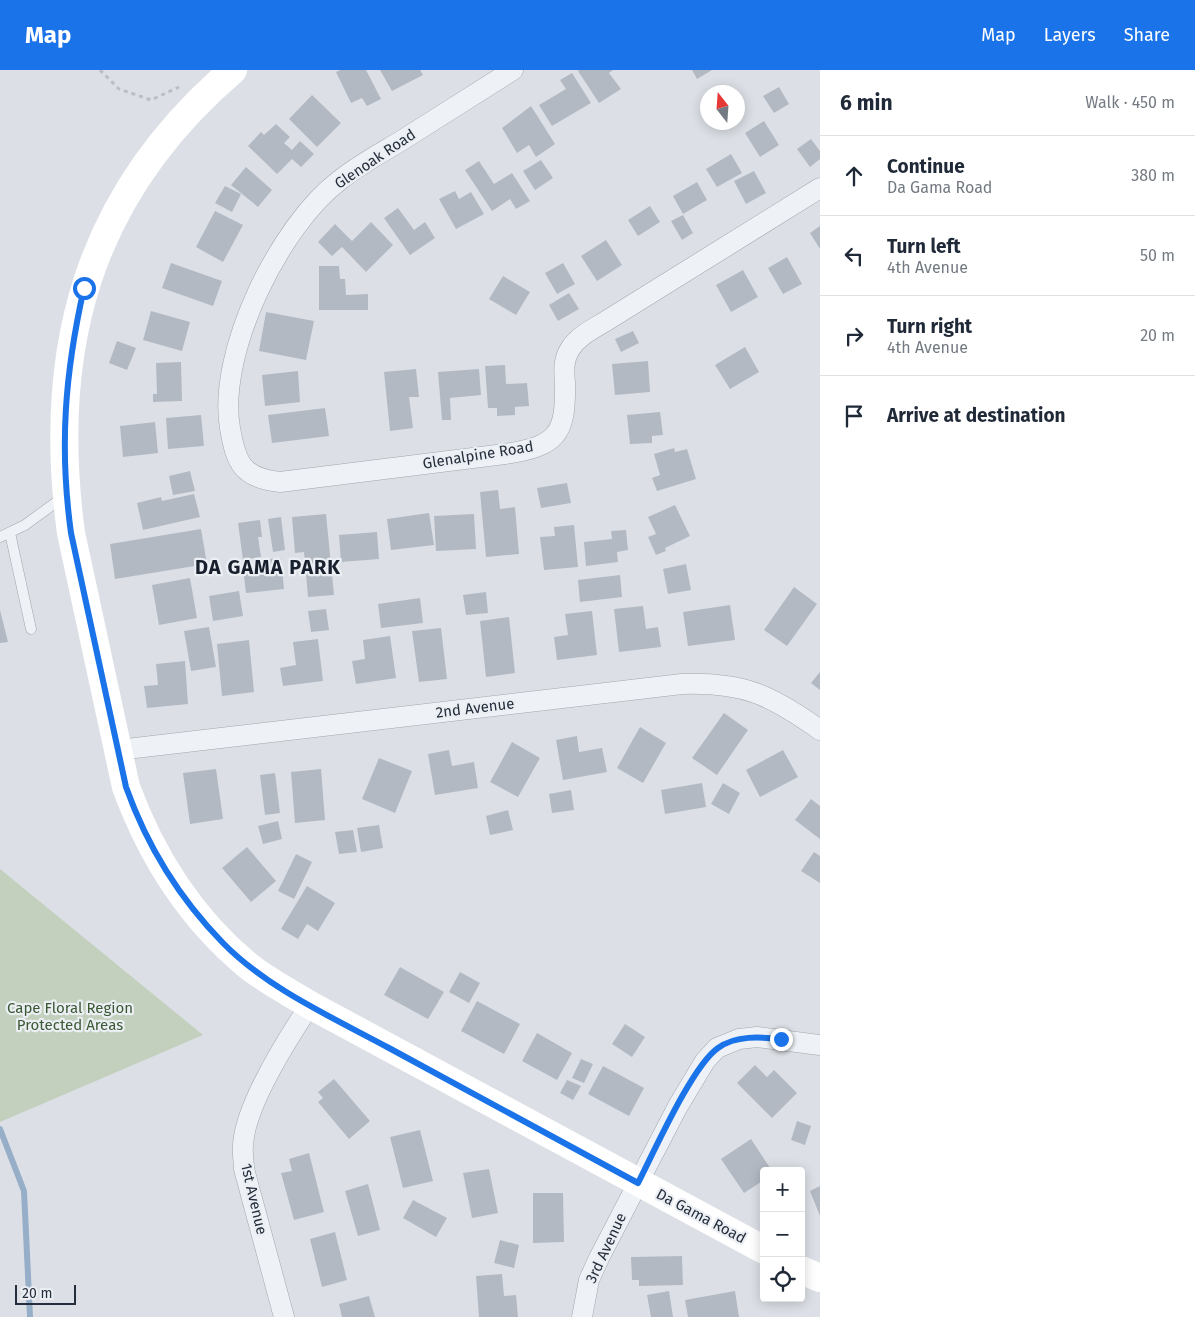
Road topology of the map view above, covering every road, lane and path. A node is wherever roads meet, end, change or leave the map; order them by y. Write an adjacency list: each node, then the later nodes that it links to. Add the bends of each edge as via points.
1 (100, 70): 3 (path, via 119,89 151,100 194,76)
2 (513, 70): 5 (street, Glenoak Road, via 338,181 302,219 278,254 250,311 232,363 231,432 238,460)
3 (224, 78): 6 (street, Da Gama Road, via 176,125 132,183 114,214 84,288 68,378 64,426)
4 (820, 188): 5 (street, Glenalpine Road, via 576,342 566,359 565,408 561,427 541,446 505,454 280,482)
5 (251, 475)
6 (66, 494): 7 (lane, via 25,525); 10 (street, Da Gama Road, via 71,533)
7 (5, 535): 8 (lane)
8 (31, 629)
9 (820, 730): 10 (street, 2nd Avenue, via 789,708 763,695 740,687 712,683)
10 (118, 750): 11 (street, Da Gama Road, via 126,787 147,837 185,900 224,944 248,965)
11 (310, 1005): 13 (street, Da Gama Road); 17 (street, 1st Avenue, via 263,1086 248,1120 243,1144 244,1169)
12 (820, 1045): 13 (street, 3rd Avenue, via 757,1037 739,1039 717,1048 705,1061 678,1106)
13 (638, 1183): 14 (street, Da Gama Road); 18 (street, 3rd Avenue, via 589,1280)
14 (760, 1248)
15 (805, 1272): 16 (street)
16 (820, 1278)
17 (284, 1317)
18 (582, 1317)

